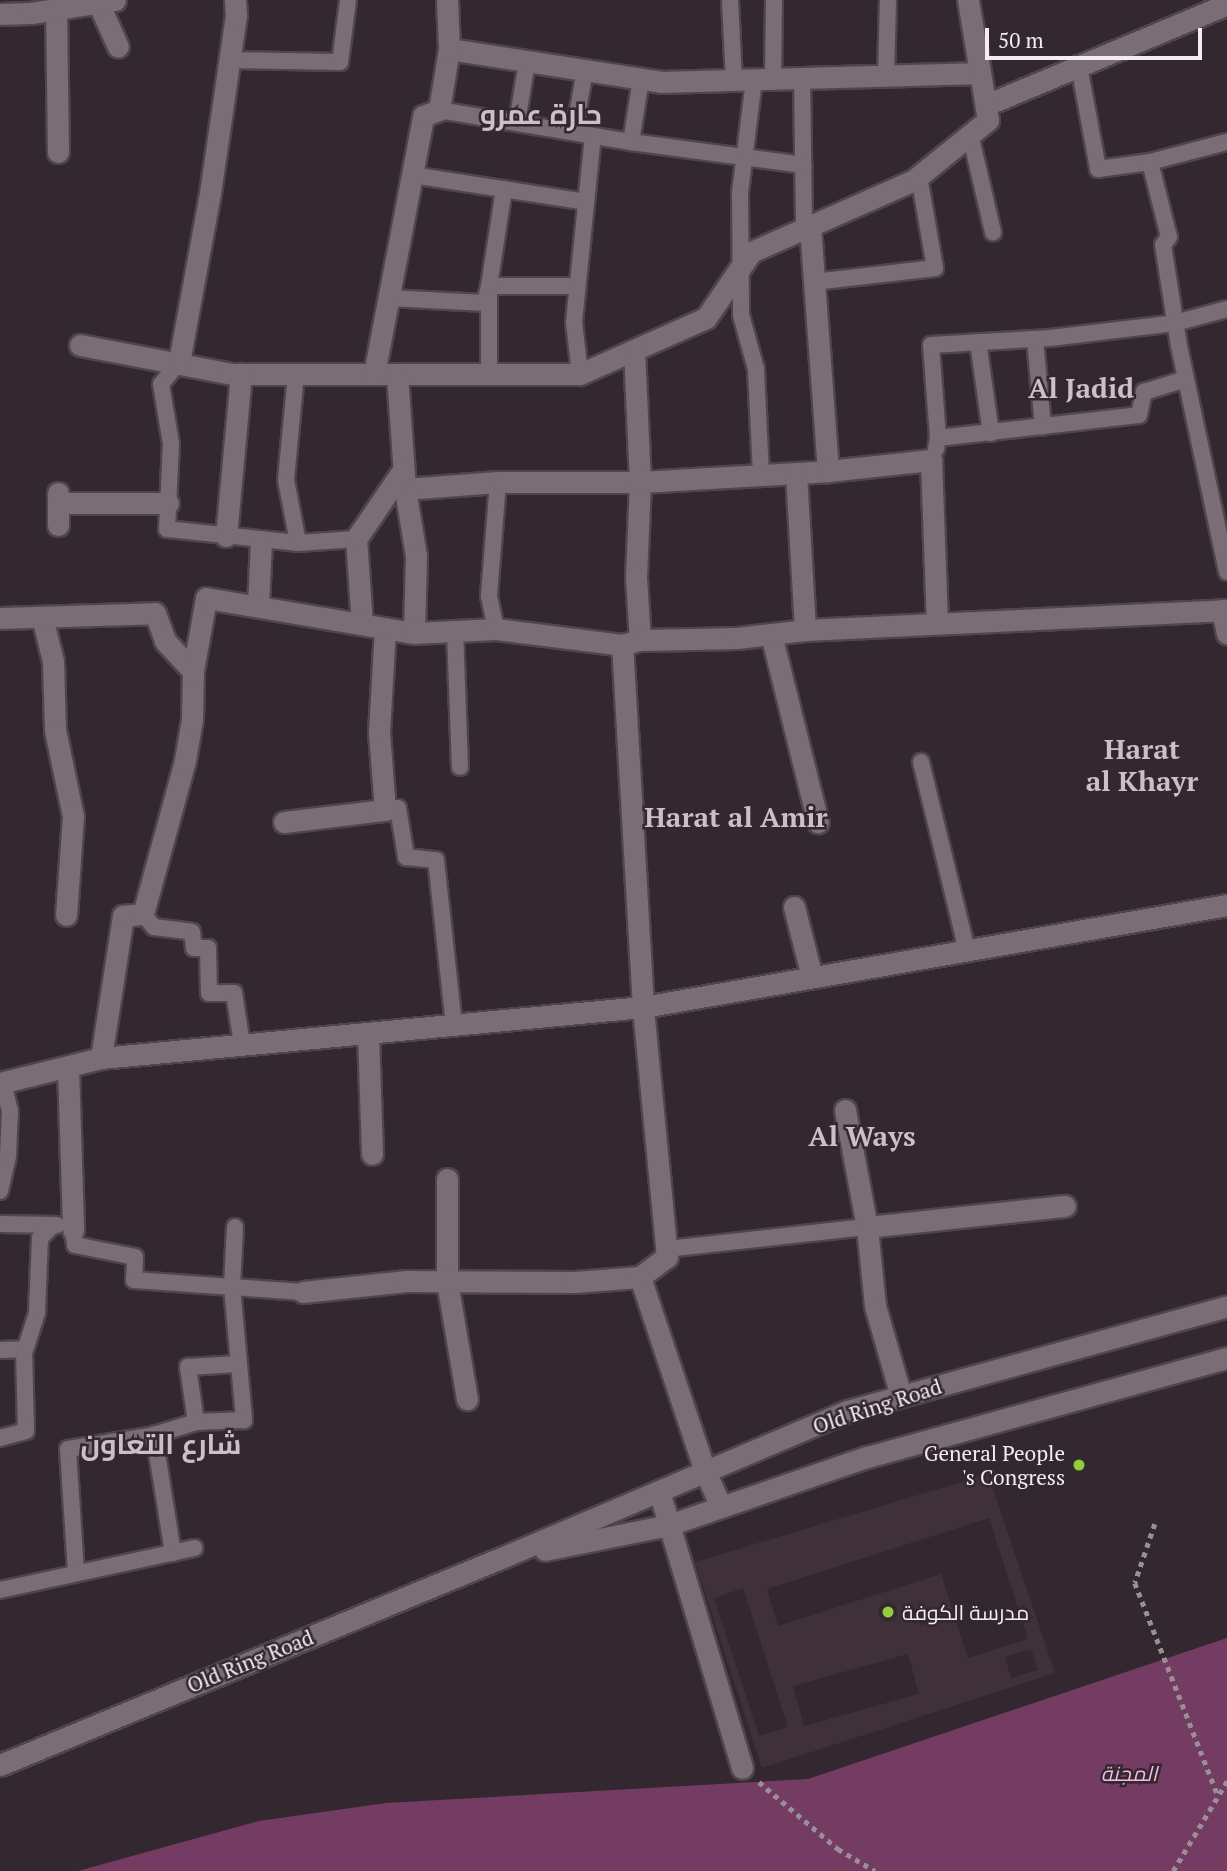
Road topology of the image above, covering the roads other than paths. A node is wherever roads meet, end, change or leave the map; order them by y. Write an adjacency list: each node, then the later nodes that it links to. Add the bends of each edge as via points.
1 (235, 0): 14 (street)
2 (348, 0): 14 (lane, via 340,62)
3 (447, 0): 13 (street)
4 (730, 0): 22 (lane)
5 (774, 0): 22 (lane)
6 (888, 0): 19 (lane)
7 (968, 0): 18 (street)
8 (103, 1): 10 (street); 12 (street)
9 (1227, 4): 16 (street)
10 (56, 9): 11 (street); 31 (street)
11 (0, 14)
12 (118, 47)
13 (449, 49): 15 (street); 24 (street)
14 (229, 60): 52 (street)
15 (527, 61): 17 (street); 25 (lane)
16 (1079, 66): 23 (street); 33 (lane, via 1098,169)
17 (585, 70): 21 (street); 26 (lane)
18 (979, 74): 19 (street); 23 (street)
19 (886, 76): 20 (street)
20 (802, 78): 22 (street); 34 (lane)
21 (641, 79): 22 (street); 29 (lane)
22 (754, 80): 32 (lane)
23 (986, 105): 27 (street, via 988,120)
24 (439, 110): 25 (lane); 35 (street, via 423,116)
25 (517, 123): 26 (lane)
26 (574, 132): 28 (lane)
27 (971, 134): 36 (street); 40 (lane)
28 (593, 135): 29 (lane); 38 (lane)
29 (631, 142): 32 (lane)
30 (1227, 142): 33 (lane)
31 (58, 152)
32 (745, 157): 34 (lane); 41 (lane, via 740,193)
33 (1150, 162): 47 (lane, via 1169,237 1163,245)
34 (803, 165): 39 (lane)
35 (412, 175): 37 (lane); 45 (street)
36 (919, 176): 39 (street); 42 (lane, via 935,268)
37 (504, 189): 38 (lane); 43 (lane)
38 (586, 202): 44 (lane)
39 (807, 228): 41 (street, via 751,252); 42 (street)
40 (993, 232)
41 (741, 266): 51 (street, via 706,318); 66 (lane, via 741,315 756,369)
42 (814, 282): 64 (street)
43 (489, 286): 44 (lane); 45 (lane, via 485,303); 57 (lane)
44 (577, 286): 58 (lane, via 574,322)
45 (389, 298): 55 (street)
46 (1227, 309): 47 (lane)
47 (1175, 323): 48 (lane); 59 (lane)
48 (1035, 339): 49 (lane); 60 (lane)
49 (978, 342): 61 (lane); 62 (lane, via 931,345)
50 (80, 345): 52 (street)
51 (634, 350): 58 (street); 69 (street)
52 (178, 362): 53 (street); 70 (lane, via 161,384 171,444)
53 (241, 374): 54 (street); 72 (street)
54 (296, 374): 55 (street); 75 (lane, via 286,480)
55 (374, 374): 56 (street)
56 (397, 374): 57 (street); 67 (street)
57 (489, 374): 58 (street)
58 (580, 374)
59 (1186, 379): 60 (lane, via 1144,392 1139,415); 76 (lane)
60 (1043, 427): 61 (lane)
61 (991, 433): 62 (lane)
62 (938, 438): 63 (lane)
63 (931, 460): 64 (street); 81 (street)
64 (828, 471): 65 (street)
65 (796, 472): 66 (street); 85 (street)
66 (761, 475): 69 (street)
67 (404, 480): 68 (street); 73 (street); 87 (street, via 416,556)
68 (498, 482): 69 (street); 84 (lane, via 489,596)
69 (640, 482): 90 (street)
70 (168, 503): 71 (street, via 58,498); 72 (lane, via 167,529)
71 (58, 525)
72 (226, 536): 74 (lane)
73 (356, 539): 75 (lane); 82 (street)
74 (261, 541): 75 (lane); 77 (street)
75 (298, 542)
76 (1227, 572)
77 (258, 605): 82 (street); 91 (street, via 206,598)
78 (1225, 610): 81 (street); 88 (street)
79 (42, 617): 80 (street); 91 (street, via 155,613 164,641); 100 (street, via 53,661 55,730 74,816)
80 (0, 618)
81 (937, 623): 85 (street)
82 (362, 624): 83 (street)
83 (385, 628): 87 (street); 94 (street, via 379,732)
84 (496, 629): 86 (street); 90 (street)
85 (805, 630): 89 (street)
86 (455, 631): 87 (street); 93 (lane)
87 (414, 633)
88 (1227, 633)
89 (771, 634): 90 (street); 96 (street)
90 (631, 642): 103 (street)
91 (193, 671): 99 (street, via 185,760)
92 (921, 762): 101 (lane)
93 (460, 767)
94 (385, 810): 95 (street); 104 (lane, via 398,808 406,857 436,860)
95 (284, 822)
96 (817, 822)
97 (1227, 905): 101 (street)
98 (793, 906): 102 (street)
99 (143, 914): 106 (lane, via 153,927 192,932 194,948 208,948 209,993 234,993); 107 (street, via 123,916)
100 (66, 915)
101 (967, 950): 102 (street)
102 (812, 977): 103 (street)
103 (643, 1007): 104 (street); 119 (street)
104 (454, 1025): 105 (street)
105 (368, 1033): 106 (street); 111 (street)
106 (242, 1044): 107 (street)
107 (101, 1058): 108 (street)
108 (68, 1067): 109 (street); 116 (street)
109 (1, 1082): 113 (lane, via 9,1111 8,1156)
110 (845, 1110): 118 (street)
111 (372, 1154)
112 (447, 1179): 121 (street)
113 (0, 1191)
114 (1065, 1206): 118 (street)
115 (0, 1224): 116 (lane)
116 (66, 1226): 122 (lane, via 75,1245 135,1257 134,1280); 126 (lane, via 40,1238 37,1312)
117 (235, 1227): 122 (lane)
118 (867, 1227): 119 (lane); 129 (street, via 875,1306)
119 (667, 1249): 120 (street, via 667,1257)
120 (640, 1277): 121 (street); 134 (street)
121 (447, 1282): 123 (street, via 406,1281); 130 (street)
122 (232, 1287): 123 (lane); 128 (lane)
123 (303, 1292)
124 (1227, 1306): 129 (street, Old Ring Road)
125 (0, 1350): 126 (lane)
126 (25, 1350): 133 (lane, via 26,1432)
127 (1227, 1358): 136 (street, Old Ring Road, via 867,1457)
128 (237, 1364): 131 (lane, via 188,1367); 131 (lane, via 244,1420)
129 (901, 1396): 134 (street, Old Ring Road, via 847,1411)
130 (467, 1399)
131 (195, 1422): 132 (lane)
132 (154, 1435): 139 (lane); 141 (lane, via 68,1448)
133 (0, 1437)
134 (705, 1471): 135 (street, Old Ring Road); 136 (street)
135 (659, 1491): 137 (street); 140 (street, Old Ring Road)
136 (721, 1507): 137 (street, Old Ring Road)
137 (669, 1525): 140 (street, Old Ring Road); 144 (street)
138 (195, 1548): 139 (lane)
139 (173, 1553): 141 (lane)
140 (501, 1558): 143 (street, Old Ring Road)
141 (76, 1573): 142 (lane)
142 (0, 1590)
143 (0, 1765)
144 (742, 1768)

